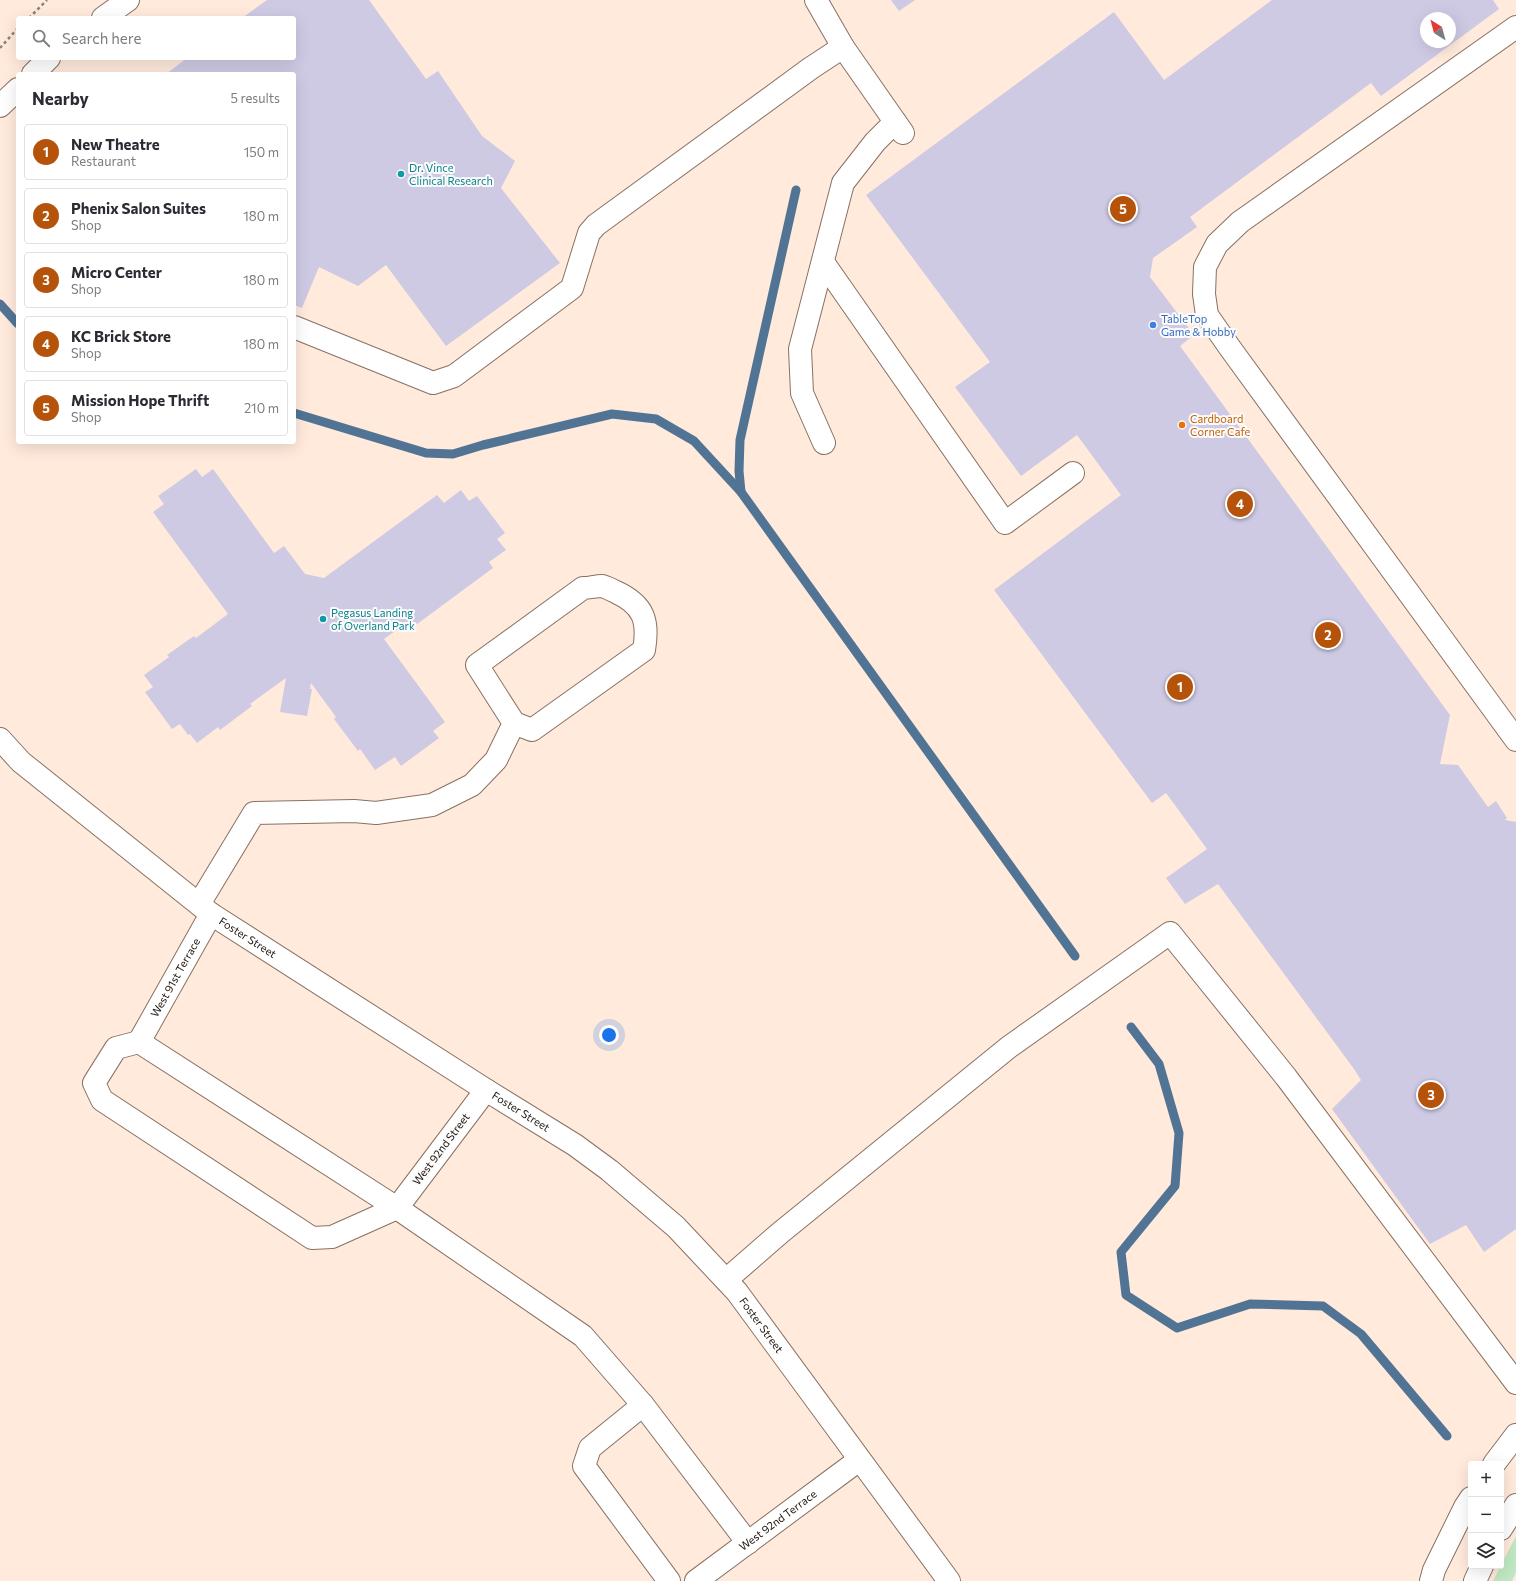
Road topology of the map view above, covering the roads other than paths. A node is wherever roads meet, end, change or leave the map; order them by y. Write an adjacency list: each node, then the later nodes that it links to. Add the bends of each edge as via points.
1 (128, 0): 3 (street)
2 (816, 0): 5 (street)
3 (106, 16)
4 (1516, 27): 14 (street, via 1240,222 1217,244 1205,266 1204,294 1207,316)
5 (843, 47): 8 (street, via 899,128 875,142 843,183); 9 (street, via 596,225 589,233 572,288 454,376 433,383)
6 (47, 60): 7 (street)
7 (35, 72)
8 (823, 262): 10 (street, via 800,349 802,393); 11 (street, via 1005,523)
9 (296, 328)
10 (824, 443)
11 (1073, 472)
12 (514, 723): 12 (street, via 532,730 644,650 647,633 644,617 637,606 626,597 602,586 583,588 477,665); 15 (street, West 91st Terrace, via 496,760 472,785 432,805 376,813 254,813)
13 (0, 739): 15 (street, Foster Street, via 21,762)
14 (1516, 740)
15 (205, 909): 16 (street, West 91st Terrace); 17 (street, Foster Street)
16 (139, 1042): 18 (street); 18 (street, via 116,1048 94,1082 102,1100 312,1238 332,1237)
17 (486, 1090): 18 (street, West 92nd Street); 19 (street, Foster Street, via 575,1145 609,1170 676,1227)
18 (397, 1208): 21 (street, via 583,1336)
19 (726, 1280): 20 (street, via 1009,1047 1170,933 1286,1077); 23 (street, Foster Street)
20 (1516, 1383)
21 (643, 1405): 28 (street); 30 (street, via 590,1448 584,1466)
22 (1516, 1435): 24 (street)
23 (859, 1460): 28 (street, West 92nd Terrace); 32 (street, Foster Street)
24 (1496, 1461)
25 (1468, 1502): 33 (street)
26 (1516, 1505): 27 (street)
27 (1504, 1524)
28 (748, 1543): 31 (street, West 92nd Terrace)
29 (1481, 1569): 34 (street)
30 (669, 1581)
31 (696, 1581)
32 (949, 1581)
33 (1431, 1581)
34 (1475, 1581)

